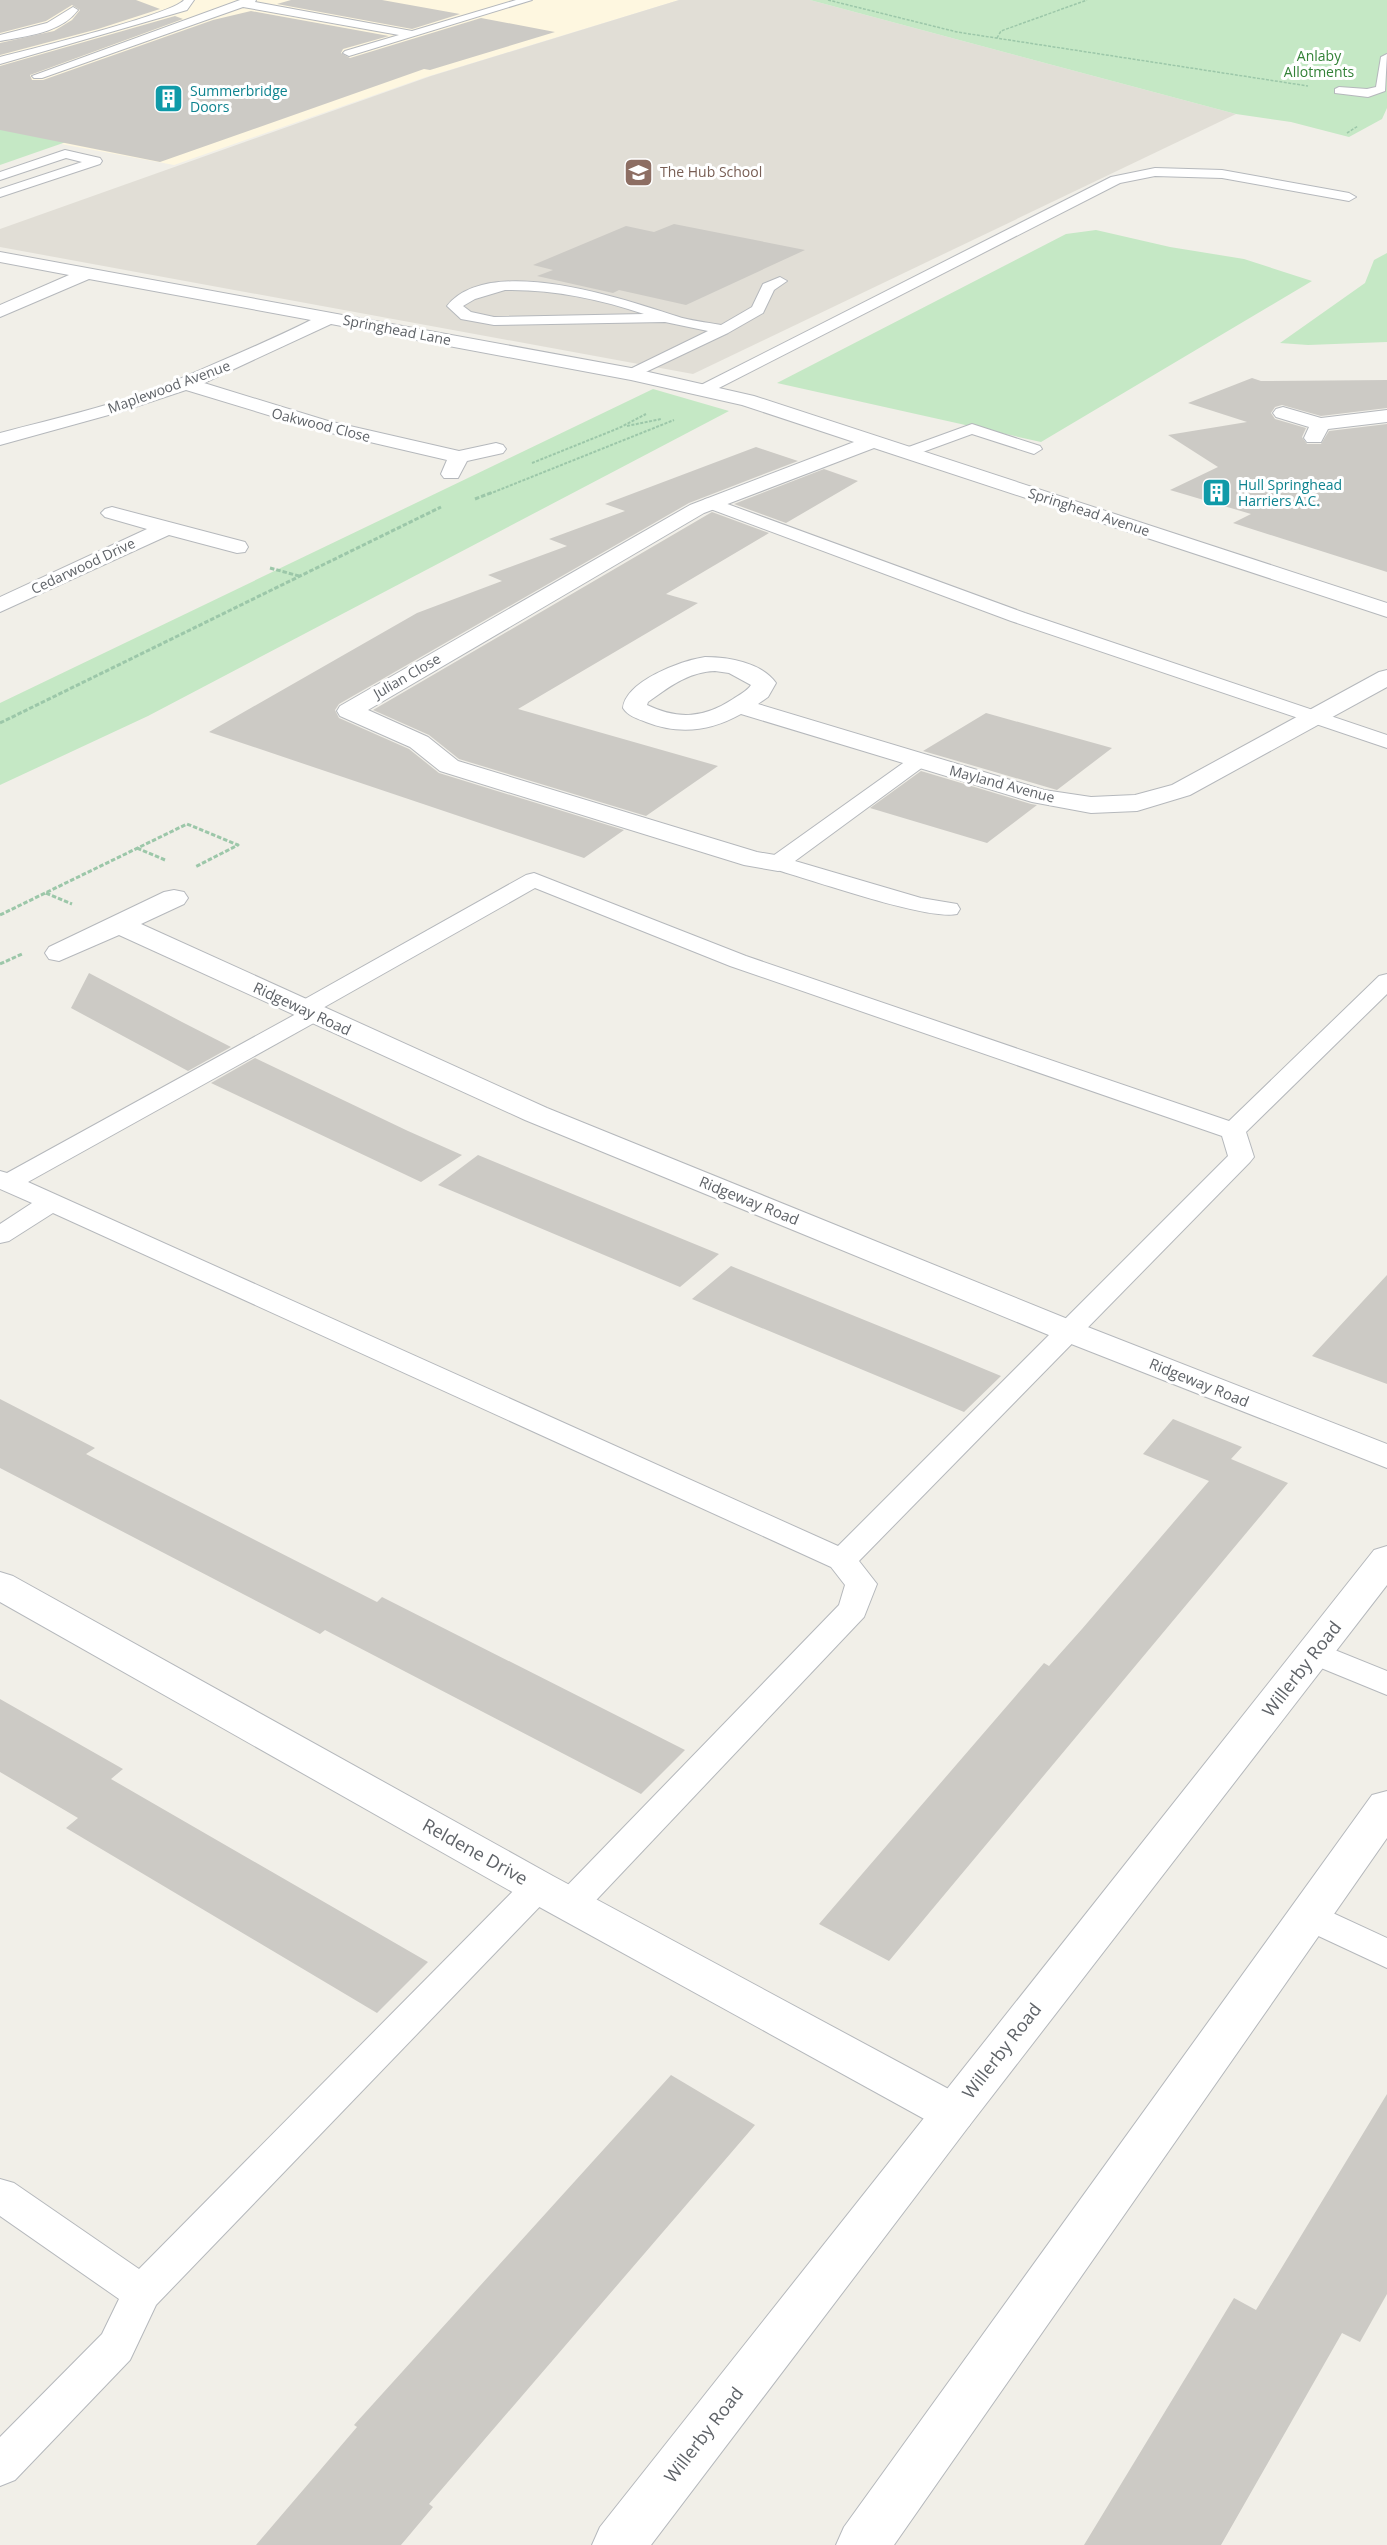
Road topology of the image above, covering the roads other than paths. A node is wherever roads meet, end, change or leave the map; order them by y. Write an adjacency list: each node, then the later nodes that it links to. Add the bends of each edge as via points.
1 (189, 0): 5 (lane, via 183,8)
2 (527, 0): 7 (lane)
3 (246, 1): 6 (lane); 7 (lane)
4 (52, 13): 8 (lane, via 68,7 70,15 57,23)
5 (143, 21): 6 (lane); 11 (lane)
6 (174, 26): 12 (lane)
7 (413, 34): 9 (lane)
8 (0, 38)
9 (349, 53)
10 (1387, 57): 13 (lane, via 1381,89 1368,93)
11 (0, 61)
12 (38, 76)
13 (1339, 91)
14 (0, 176): 15 (lane, via 65,154 96,161)
15 (0, 193)
16 (1349, 197): 26 (lane, via 1221,174 1155,172 1116,180)
17 (0, 256): 18 (street, Springhead Lane)
18 (87, 273): 20 (street); 21 (street, Springhead Lane)
19 (780, 281): 23 (lane, via 768,287 758,310)
20 (0, 312)
21 (331, 317): 24 (street, Springhead Lane); 25 (street, Maplewood Avenue)
22 (667, 318): 22 (lane, via 646,308 546,286 494,287 466,296 454,306 466,316 494,321); 23 (lane)
23 (723, 330): 24 (lane)
24 (631, 374): 26 (street, Springhead Lane)
25 (185, 384): 30 (street, Maplewood Avenue); 32 (street, Oakwood Close, via 455,465)
26 (705, 389): 27 (street, Springhead Lane)
27 (792, 413): 31 (street, Springhead Avenue)
28 (1283, 413): 29 (street, via 1317,431)
29 (1387, 416)
30 (0, 439)
31 (874, 441): 34 (street, Springhead Avenue); 35 (street, Julian Close)
32 (496, 449)
33 (1034, 449): 34 (lane, via 972,429)
34 (909, 452): 40 (street, Springhead Avenue)
35 (711, 503): 43 (lane, via 1018,617); 46 (street, Julian Close, via 349,711 419,742 449,766)
36 (112, 513): 37 (street, Cedarwood Drive)
37 (167, 528): 38 (street, Cedarwood Drive); 39 (street, Cedarwood Drive)
38 (237, 548)
39 (0, 605)
40 (1387, 610)
41 (1387, 677): 43 (street, Mayland Avenue)
42 (739, 706): 45 (street, Mayland Avenue)
43 (1313, 717): 44 (lane); 45 (street, Mayland Avenue, via 1180,790 1137,803 1091,805 1041,797)
44 (1387, 742)
45 (920, 760): 46 (lane)
46 (778, 863): 48 (lane, via 918,904)
47 (174, 897): 49 (street)
48 (949, 909)
49 (119, 925): 50 (street); 52 (street, Ridgeway Road)
50 (59, 953)
51 (1387, 981): 53 (lane)
52 (308, 1012): 53 (lane, via 534,880 738,962); 54 (lane); 57 (street, Ridgeway Road, via 536,1114)
53 (1233, 1131): 57 (lane, via 1241,1157)
54 (4, 1181): 55 (lane)
55 (51, 1203): 56 (lane); 60 (lane)
56 (0, 1235)
57 (1068, 1331): 58 (street, Ridgeway Road); 60 (lane)
58 (1387, 1457)
59 (1387, 1559): 62 (street, Willerby Road)
60 (842, 1560): 65 (lane, via 861,1584 853,1609)
61 (0, 1585): 65 (street, Reldene Drive)
62 (1315, 1653): 63 (lane); 68 (street, Willerby Road)
63 (1387, 1684)
64 (1387, 1806): 66 (street)
65 (554, 1896): 68 (street, Reldene Drive); 70 (lane)
66 (1309, 1916): 67 (lane); 73 (street)
67 (1387, 1954)
68 (953, 2113): 72 (street, Willerby Road)
69 (0, 2195): 70 (lane)
70 (142, 2293): 71 (lane, via 116,2347)
71 (0, 2466)
72 (619, 2545)
73 (862, 2545)

